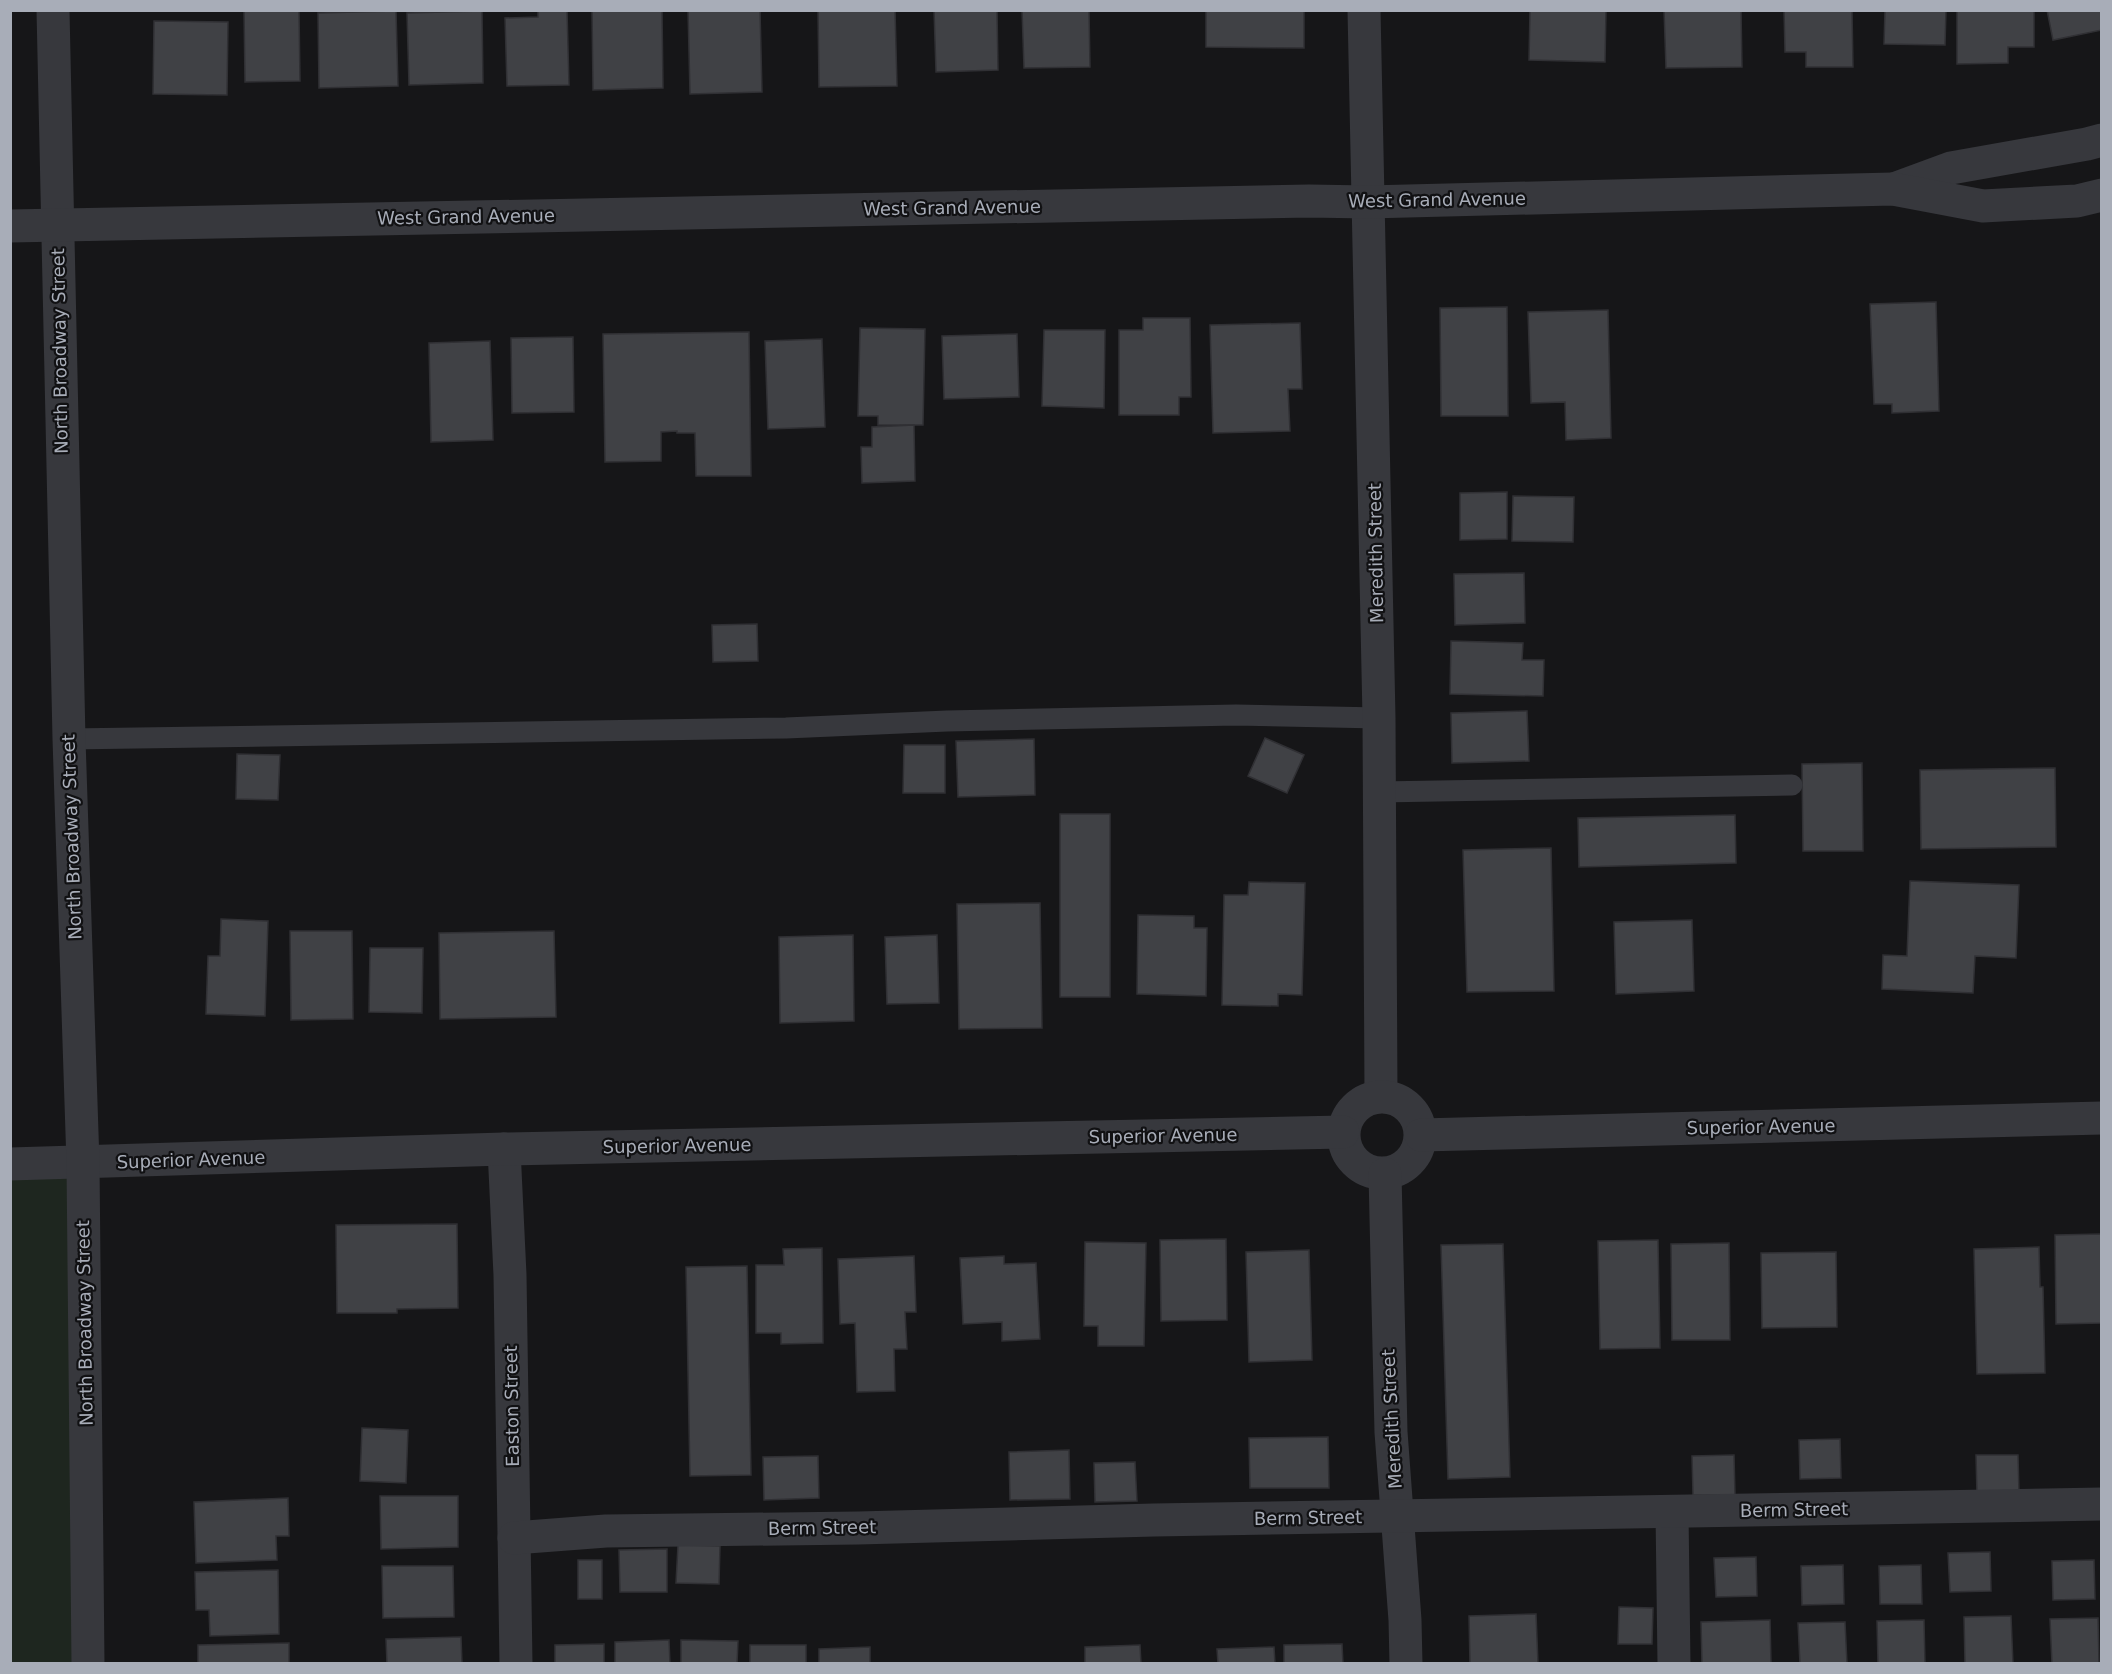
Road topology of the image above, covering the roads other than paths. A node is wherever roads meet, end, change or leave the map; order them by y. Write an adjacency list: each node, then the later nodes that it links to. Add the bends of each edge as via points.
1 (53, 10): 7 (street, North Broadway Street)
2 (1364, 10): 6 (street, Meredith Street)
3 (2102, 140): 4 (street, West Grand Avenue, via 1951,168)
4 (1893, 189): 5 (street, West Grand Avenue, via 1983,206 2077,201); 6 (street, West Grand Avenue)
5 (2102, 195)
6 (1368, 202): 7 (street, West Grand Avenue); 9 (street, Meredith Street)
7 (58, 225): 8 (street, West Grand Avenue); 10 (street, North Broadway Street)
8 (10, 226)
9 (1379, 718): 10 (lane, via 1236,715 786,728); 12 (street, Meredith Street)
10 (69, 739): 18 (street, North Broadway Street)
11 (1792, 785): 12 (lane)
12 (1379, 792): 13 (street, Meredith Street)
13 (1381, 1096): 15 (street, via 1355,1107); 16 (street, via 1409,1107 1418,1120)
14 (2102, 1118): 16 (street, Superior Avenue)
15 (1343, 1132): 17 (street, Superior Avenue); 20 (street, via 1345,1149 1354,1163 1368,1172)
16 (1421, 1135): 20 (street, via 1416,1154 1403,1168)
17 (504, 1149): 18 (street, Superior Avenue); 24 (street, Easton Street)
18 (83, 1163): 19 (street, Superior Avenue); 25 (street, North Broadway Street)
19 (10, 1164)
20 (1385, 1174): 23 (street, Meredith Street, via 1390,1432)
21 (2102, 1504): 22 (street, Berm Street)
22 (1671, 1512): 23 (street, Berm Street); 28 (street)
23 (1397, 1517): 24 (street, Berm Street, via 606,1531); 27 (street, Meredith Street)
24 (514, 1538): 26 (street, Easton Street)
25 (88, 1664)
26 (516, 1664)
27 (1406, 1664)
28 (1674, 1664)

